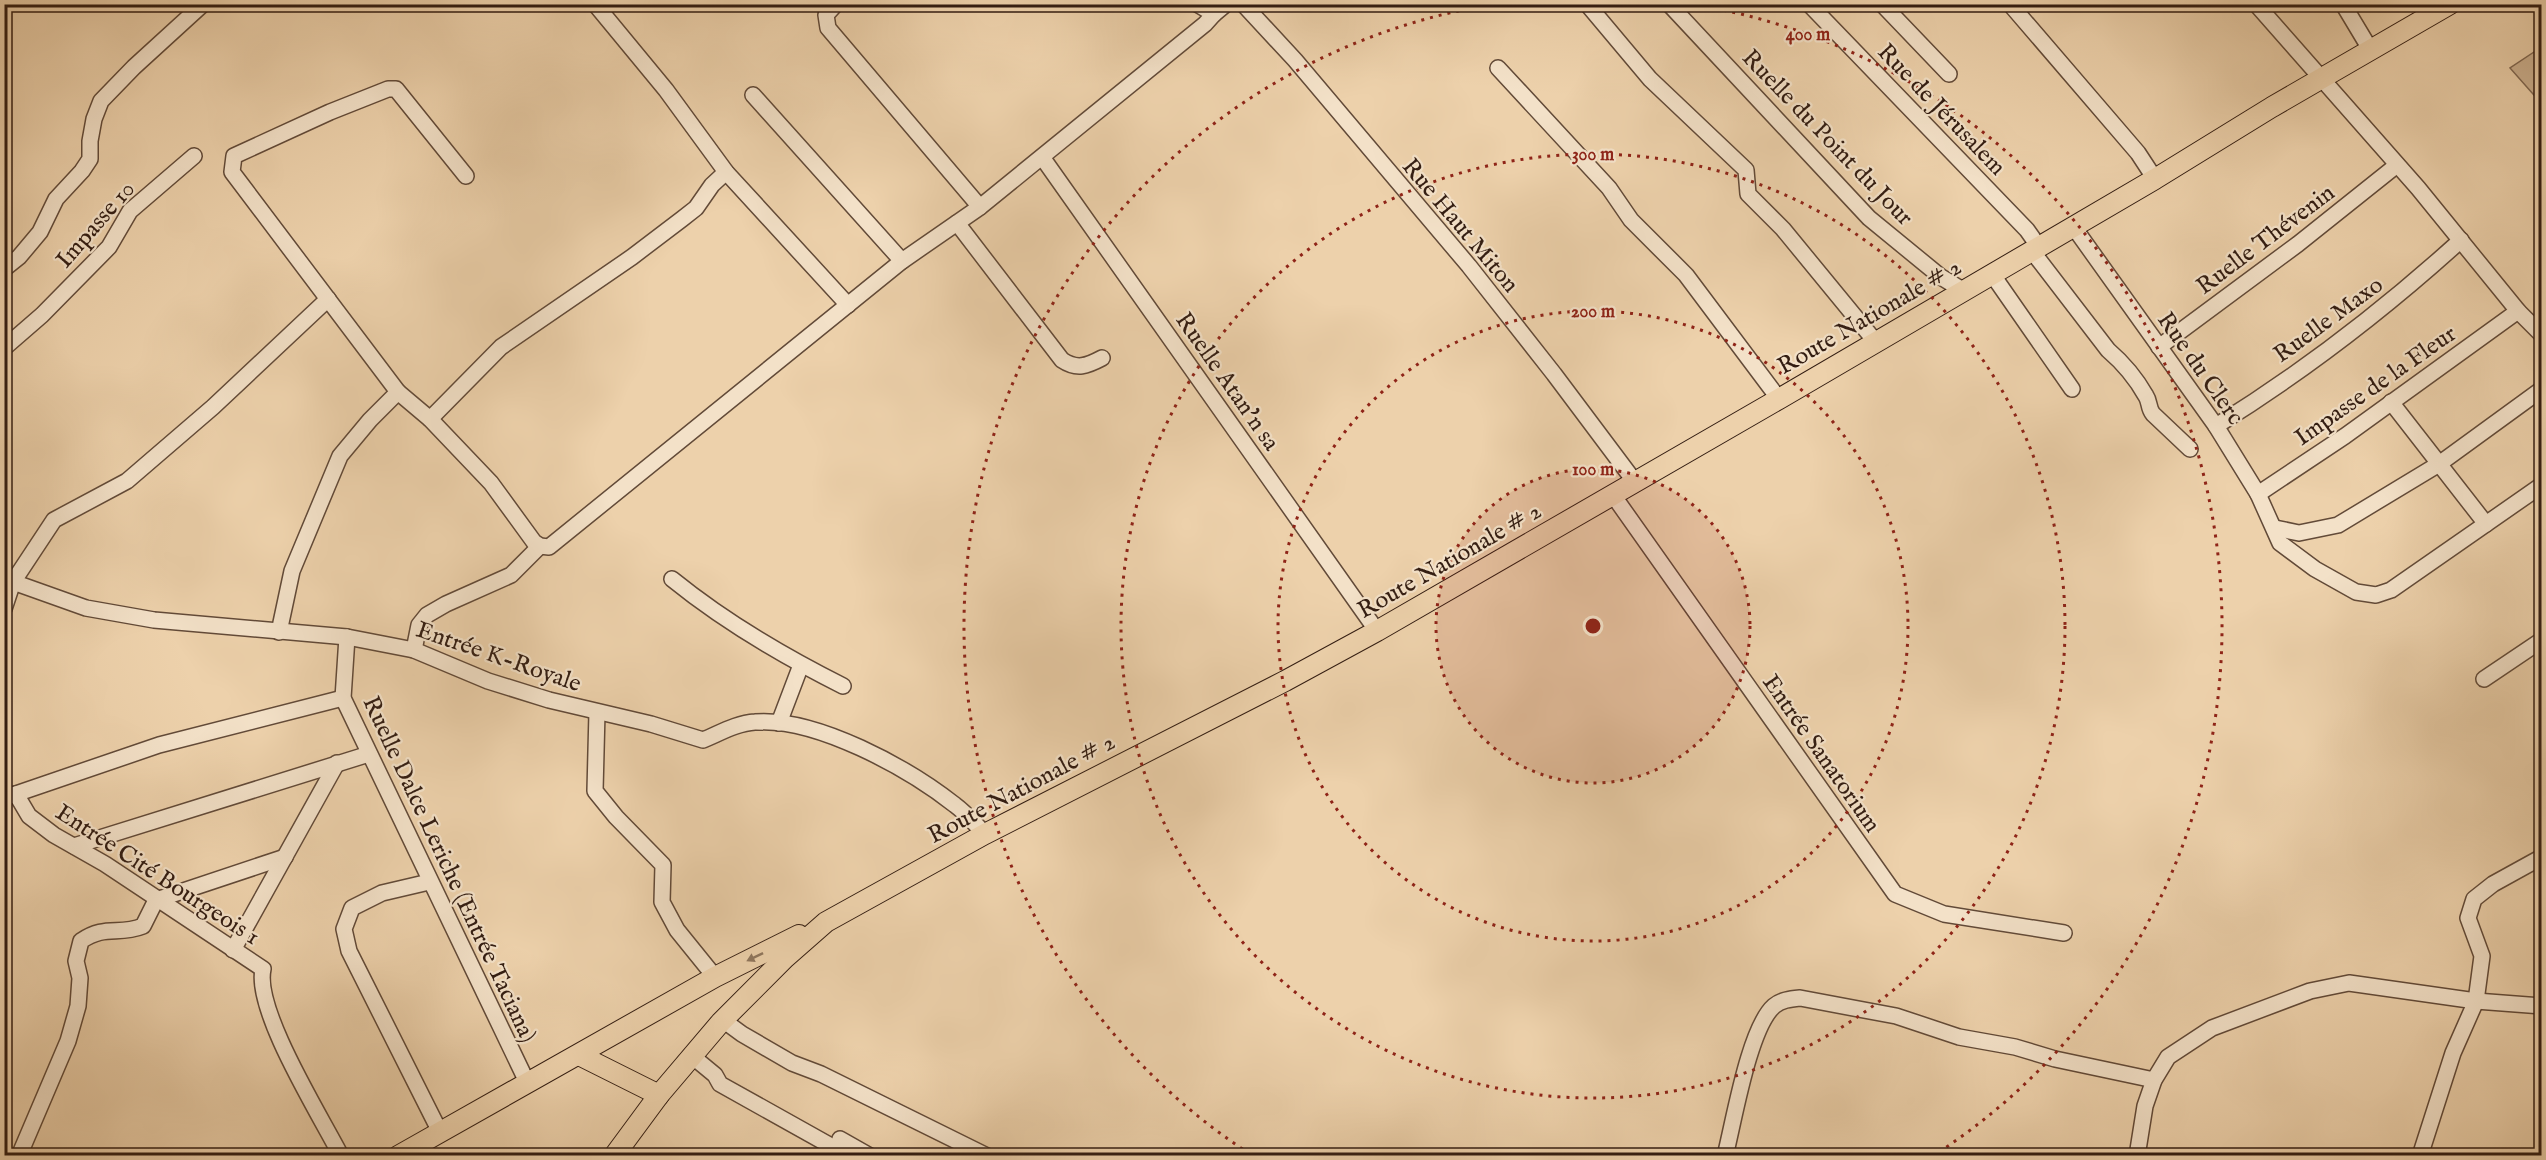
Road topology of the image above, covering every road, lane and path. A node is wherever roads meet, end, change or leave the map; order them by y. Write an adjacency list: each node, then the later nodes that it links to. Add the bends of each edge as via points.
1 (203, 4): 32 (street, via 101,101 94,118 90,159 56,199 40,232)
2 (594, 4): 23 (street, via 666,90)
3 (836, 4): 26 (street, via 826,15 828,28)
4 (1197, 4): 14 (street)
5 (1243, 4): 52 (street, Rue Haut Miton, via 1469,266)
6 (1587, 4): 39 (street, via 1650,79 1746,170 1748,194 1783,229)
7 (1669, 4): 34 (street, Ruelle du Point du Jour, via 1869,218)
8 (1809, 4): 30 (street, Rue de Jérusalem, via 2013,215)
9 (1882, 4): 17 (street)
10 (2010, 4): 25 (street, via 2138,153)
11 (2256, 4): 18 (street)
12 (2343, 4): 15 (street)
13 (2450, 4): 15 (main road, Route Nationale # 2)
14 (1220, 9): 21 (street)
15 (2370, 49): 18 (main road, Route Nationale # 2)
16 (1498, 68): 46 (street, via 1609,188 1631,220 1686,275)
17 (1949, 74)
18 (2323, 79): 22 (street); 25 (main road, Route Nationale # 2)
19 (753, 96): 31 (street)
20 (194, 156): 41 (street, Impasse 10, via 130,211 109,248)
21 (1042, 157): 26 (street); 62 (street, Ruelle Atan'n sa)
22 (2397, 165): 29 (street); 40 (street, Ruelle Thévenin)
23 (726, 172): 36 (street); 48 (street, via 682,219 501,347)
24 (466, 176): 35 (street, via 396,89 330,112 234,156 232,172)
25 (2155, 179): 28 (main road, Route Nationale # 2)
26 (980, 207): 27 (street)
27 (957, 223): 31 (street); 42 (street, via 1062,360 1085,367)
28 (2073, 226): 30 (main road, Route Nationale # 2); 40 (street, Rue du Clerc)
29 (2461, 240): 37 (street); 49 (street, Ruelle Maxo, via 2366,321)
30 (2035, 249): 33 (main road, Route Nationale # 2); 50 (street, Rue de Jérusalem, via 2148,398 2148,408)
31 (902, 261): 36 (street)
32 (4, 269)
33 (1992, 274): 34 (main road, Route Nationale # 2); 43 (street)
34 (1964, 291): 39 (main road, Route Nationale # 2)
35 (328, 299): 45 (street); 59 (street, via 127,481 54,520)
36 (848, 305): 58 (street, via 559,541 549,547)
37 (2518, 311): 38 (street); 47 (street, Impasse de la Fleur)
38 (2541, 335)
39 (1875, 341): 46 (main road, Route Nationale # 2)
40 (2159, 347): 49 (street, Rue du Clerc)
41 (4, 348)
42 (1102, 358)
43 (2072, 389)
44 (2541, 389): 51 (street)
45 (398, 392): 48 (street); 63 (street, via 340,456 292,572)
46 (1779, 399): 52 (main road, Route Nationale # 2)
47 (2391, 402): 51 (street); 54 (street, Impasse de la Fleur)
48 (430, 419): 58 (street, via 491,483 529,537)
49 (2216, 426): 54 (street, Rue du Clerc)
50 (2190, 449)
51 (2439, 464): 56 (street); 57 (street, via 2338,525 2299,533)
52 (1635, 482): 55 (main road, Route Nationale # 2)
53 (2541, 485): 56 (street)
54 (2258, 494): 57 (street, Rue du Clerc)
55 (1613, 495): 62 (main road, Route Nationale # 2); 83 (street, Entrée Sanatorium, via 1895,894 1944,914)
56 (2486, 524): 57 (street, Rue du Clerc, via 2391,590 2376,595 2356,592 2315,569 2280,543)
57 (2274, 528)
58 (540, 546): 66 (street, via 511,575 427,615 419,625)
59 (9, 579): 61 (street); 63 (street, Entrée K-Royale, via 86,608 154,620)
60 (672, 579): 67 (street, via 702,603)
61 (4, 609)
62 (1377, 631): 76 (main road, Route Nationale # 2)
63 (279, 632): 64 (street, Entrée K-Royale)
64 (347, 637): 66 (street, Entrée K-Royale); 70 (street, Ruelle Dalce Leriche (Entrée Taciana))
65 (2541, 640): 68 (street)
66 (414, 650): 71 (street, Entrée K-Royale, via 488,681)
67 (801, 665): 69 (street); 72 (street)
68 (2484, 679)
69 (843, 686)
70 (343, 698): 73 (street, Ruelle Dalce Leriche (Entrée Taciana)); 75 (street, via 159,745)
71 (597, 712): 72 (street, Entrée K-Royale, via 703,740 734,726); 85 (street, via 596,791 663,865 662,902 677,930)
72 (779, 723): 76 (street, Entrée K-Royale, via 827,734 895,764 956,805)
73 (369, 754): 74 (street); 80 (street, Ruelle Dalce Leriche (Entrée Taciana))
74 (338, 764): 77 (street); 78 (street)
75 (10, 796): 77 (street, Entrée Cité Bourgeois 1, via 29,816)
76 (985, 834): 82 (main road, Route Nationale # 2)
77 (74, 846): 81 (street, Entrée Cité Bourgeois 1)
78 (285, 857): 81 (street); 84 (street)
79 (2541, 857): 86 (street, via 2474,899 2468,918 2482,956)
80 (429, 882): 93 (street, Ruelle Dalce Leriche (Entrée Taciana)); 95 (street, via 382,893 352,908 344,929 349,951)
81 (156, 900): 84 (street, Entrée Cité Bourgeois 1); 96 (street, via 143,926 130,931 94,932 81,941 76,961 80,978 78,1006 68,1041)
82 (826, 922): 85 (main road, one-way to 85); 88 (main road, Route Nationale # 2)
83 (2064, 933)
84 (233, 950): 97 (street, Entrée Cité Bourgeois 1, via 263,969 260,981 267,1011)
85 (715, 977): 89 (main road)
86 (2476, 1001): 87 (street); 92 (street, via 2349,982 2212,1028 2168,1057); 105 (street, via 2453,1053)
87 (2541, 1006)
88 (720, 1022): 90 (main road, Route Nationale # 2); 102 (street, via 792,1063)
89 (579, 1055): 93 (main road); 94 (main road)
90 (692, 1056): 91 (street); 94 (main road, Route Nationale # 2)
91 (715, 1076): 100 (street, via 720,1084); 101 (street, via 726,1076)
92 (2154, 1080): 103 (street, via 1959,1037 1896,1016 1800,998 1784,1000 1774,1005 1759,1027); 104 (street, via 2145,1106)
93 (527, 1082): 95 (main road)
94 (659, 1095): 99 (main road, Route Nationale # 2)
95 (440, 1132): 98 (main road)
96 (19, 1155)
97 (341, 1155)
98 (398, 1155)
99 (614, 1155)
100 (849, 1155)
101 (870, 1155)
102 (987, 1155)
103 (1725, 1155)
104 (2137, 1155)
105 (2420, 1155)

